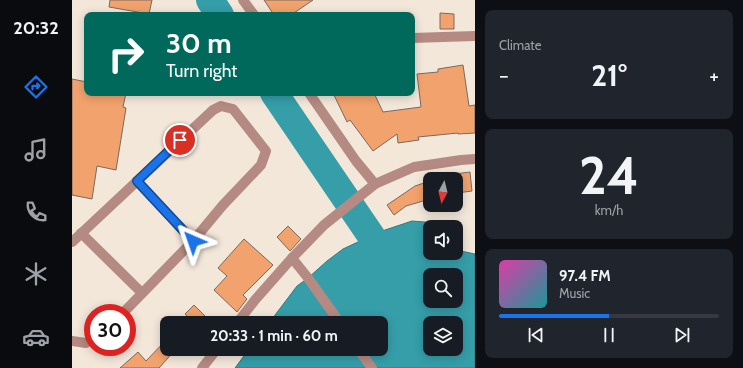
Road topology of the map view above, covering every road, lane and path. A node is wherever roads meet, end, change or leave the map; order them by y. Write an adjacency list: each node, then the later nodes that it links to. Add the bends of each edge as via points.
1 (243, 0): 2 (street)
2 (252, 12)
3 (475, 36): 4 (street)
4 (415, 38)
5 (311, 96): 8 (street)
6 (475, 159): 8 (street, via 414,167)
7 (137, 181): 9 (street); 10 (street); 10 (street, via 213,110 221,106 233,109 266,151 264,158 261,165)
8 (375, 184): 12 (street, via 324,225)
9 (82, 233): 11 (street); 13 (street)
10 (193, 241): 13 (street)
11 (72, 242)
12 (292, 258): 15 (street); 16 (street)
13 (142, 294): 14 (street)
14 (132, 304)
15 (242, 316)
16 (335, 316)
17 (72, 341): 18 (street)
18 (84, 343)
19 (211, 356): 21 (street)
20 (363, 356): 22 (street)
21 (202, 368)
22 (372, 368)

